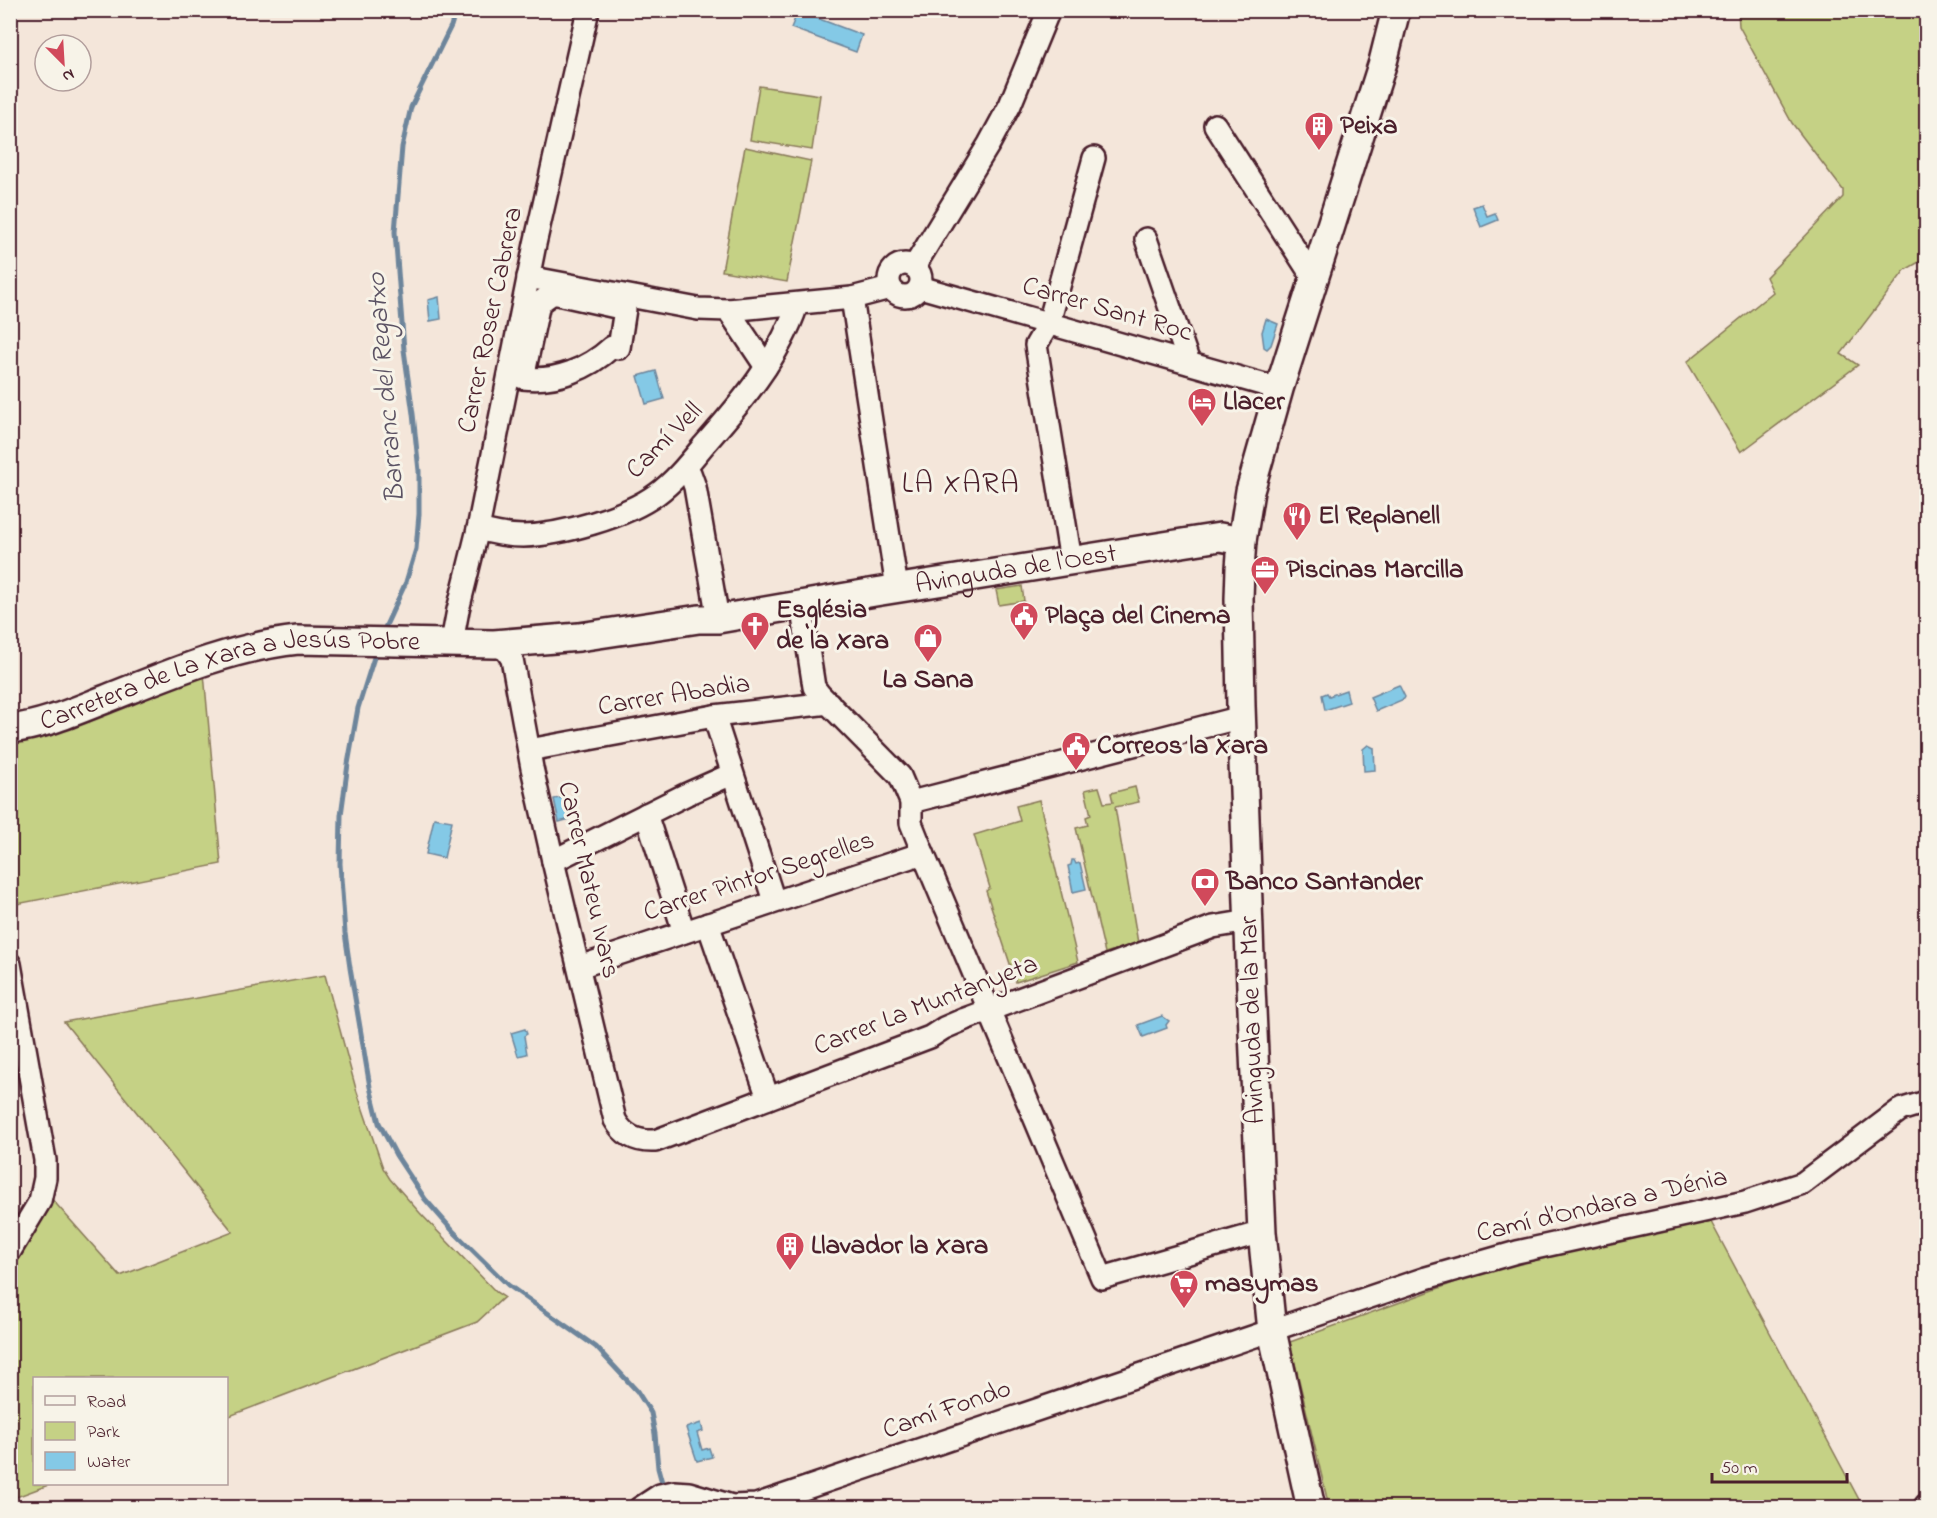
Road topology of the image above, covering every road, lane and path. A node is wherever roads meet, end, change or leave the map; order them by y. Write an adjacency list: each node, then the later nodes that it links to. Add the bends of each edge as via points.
1 (588, 10): 7 (street, Carrer Roser Cabrera)
2 (1049, 10): 8 (street, via 1010,105)
3 (1396, 10): 9 (main road, Avinguda de la Mar)
4 (1215, 125): 9 (street)
5 (1094, 158): 14 (street)
6 (1146, 239): 15 (street)
7 (528, 277): 13 (street, via 698,309); 19 (street, Carrer Roser Cabrera)
8 (917, 277): 10 (street, via 904,264 894,268 888,277 890,288); 14 (street, Carrer Sant Roc)
9 (1314, 279): 17 (main road, Avinguda de la Mar)
10 (852, 298): 12 (street); 22 (street)
11 (539, 303): 11 (street, via 523,378 576,371 612,347 619,348 625,309 554,293)
12 (797, 305): 13 (street); 16 (street, Camí Vell, via 788,330)
13 (728, 310): 16 (street)
14 (1049, 323): 15 (street, Carrer Sant Roc); 21 (street, via 1036,345)
15 (1189, 363): 17 (street, Carrer Sant Roc)
16 (766, 367): 19 (street, Camí Vell, via 742,402 668,486 641,504 611,518 543,533 510,536)
17 (1279, 389): 20 (main road, Avinguda de la Mar, via 1250,491)
18 (690, 473): 24 (street)
19 (478, 529): 25 (street, Carrer Roser Cabrera)
20 (1242, 541): 21 (main road, Avinguda de l'Oest, via 1220,537); 31 (main road, Avinguda de la Mar)
21 (1071, 561): 22 (main road, Avinguda de l'Oest)
22 (897, 588): 23 (main road, Avinguda de l'Oest)
23 (801, 604): 24 (main road, Avinguda de l'Oest); 29 (street, via 814,687)
24 (718, 620): 26 (main road, Avinguda de l'Oest, via 699,619)
25 (452, 642): 27 (main road, Carretera de La Xara a Jesús Pobre); 32 (main road, Carretera de La Xara a Jesús Pobre, via 277,642 228,653 61,716)
26 (534, 642): 27 (main road, Carretera de La Xara a Jesús Pobre); 28 (main road)
27 (494, 644): 28 (street, via 506,650)
28 (514, 665): 33 (street, Carrer Mateu Ivars)
29 (829, 704): 30 (street, Carrer Abadia); 35 (street, via 896,771)
30 (714, 716): 33 (street, Carrer Abadia); 34 (street)
31 (1242, 717): 35 (street); 40 (main road, Avinguda de la Mar)
32 (10, 729)
33 (529, 750): 38 (street, Carrer Mateu Ivars)
34 (732, 774): 36 (street); 39 (street)
35 (912, 802): 37 (street, via 911,823)
36 (646, 814): 38 (street); 42 (street)
37 (923, 853): 39 (street, Carrer Pintor Segrelles); 45 (street)
38 (553, 861): 44 (street, Carrer Mateu Ivars)
39 (774, 900): 41 (street, Carrer Pintor Segrelles)
40 (1249, 921): 45 (street, Carrer La Muntanyeta, via 1213,927); 49 (main road, Avinguda de la Mar)
41 (708, 924): 42 (street, Carrer Pintor Segrelles); 46 (street)
42 (684, 932): 44 (street, Carrer Pintor Segrelles)
43 (10, 964): 50 (street, via 45,1178 40,1201)
44 (579, 967): 48 (street, Carrer Mateu Ivars, via 615,1120)
45 (988, 1011): 46 (street, Carrer La Muntanyeta); 49 (street, via 1102,1278)
46 (768, 1098): 48 (street, Carrer La Muntanyeta, via 655,1141 638,1140)
47 (1926, 1102): 51 (street, Camí d’Ondara a Dénia, via 1900,1110 1803,1183 1710,1211 1517,1252 1426,1278)
48 (625, 1133)
49 (1262, 1232): 51 (main road, Avinguda de la Mar)
50 (10, 1251)
51 (1272, 1331): 52 (street, Camí Fondo, via 756,1505 732,1506 674,1491 660,1494); 53 (main road, Avinguda de la Mar)
52 (640, 1508)
53 (1311, 1508)

